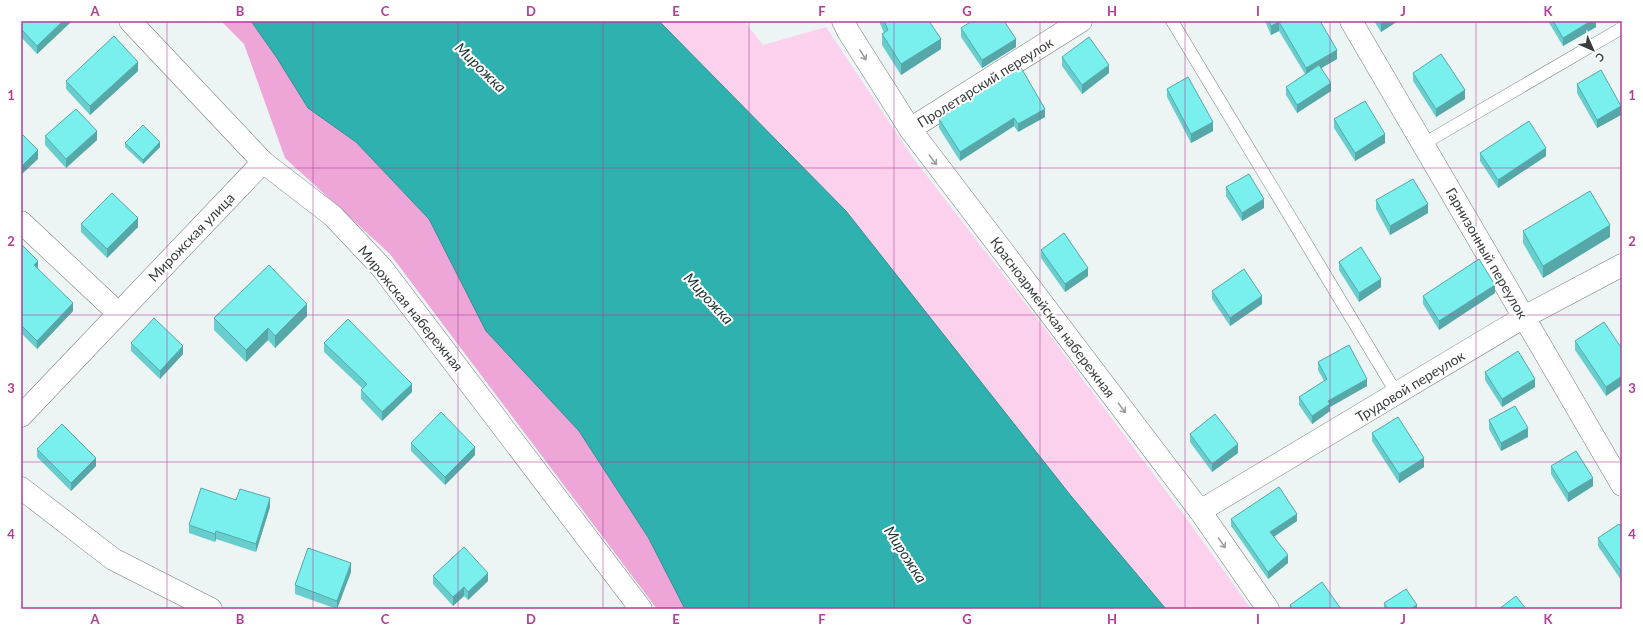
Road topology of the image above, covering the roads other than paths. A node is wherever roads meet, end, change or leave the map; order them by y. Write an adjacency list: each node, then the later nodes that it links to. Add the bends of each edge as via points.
1 (130, 21): 9 (street, Мирожская набережная)
2 (843, 21): 7 (street, Красноармейская набережная, one-way to 7)
3 (1081, 21): 7 (street, Пролетарский переулок)
4 (1172, 21): 14 (lane)
5 (1351, 21): 8 (street, Гарнизонный переулок)
6 (1622, 28): 8 (lane)
7 (910, 129): 18 (street, Красноармейская набережная, one-way to 18)
8 (1423, 144): 13 (street, Гарнизонный переулок)
9 (263, 162): 12 (street, Мирожская улица); 20 (street, Мирожская набережная, via 333,216 382,268)
10 (21, 222): 12 (street)
11 (1622, 265): 13 (street, Трудовой переулок)
12 (118, 313): 15 (street, Мирожская улица)
13 (1524, 318): 14 (street, Трудовой переулок); 16 (street, Гарнизонный переулок)
14 (1397, 394): 18 (street, Трудовой переулок)
15 (21, 416)
16 (1622, 485)
17 (21, 488): 19 (street, via 113,559)
18 (1200, 511): 21 (street, Красноармейская набережная, one-way to 21)
19 (210, 609)
20 (641, 609)
21 (1268, 609)

